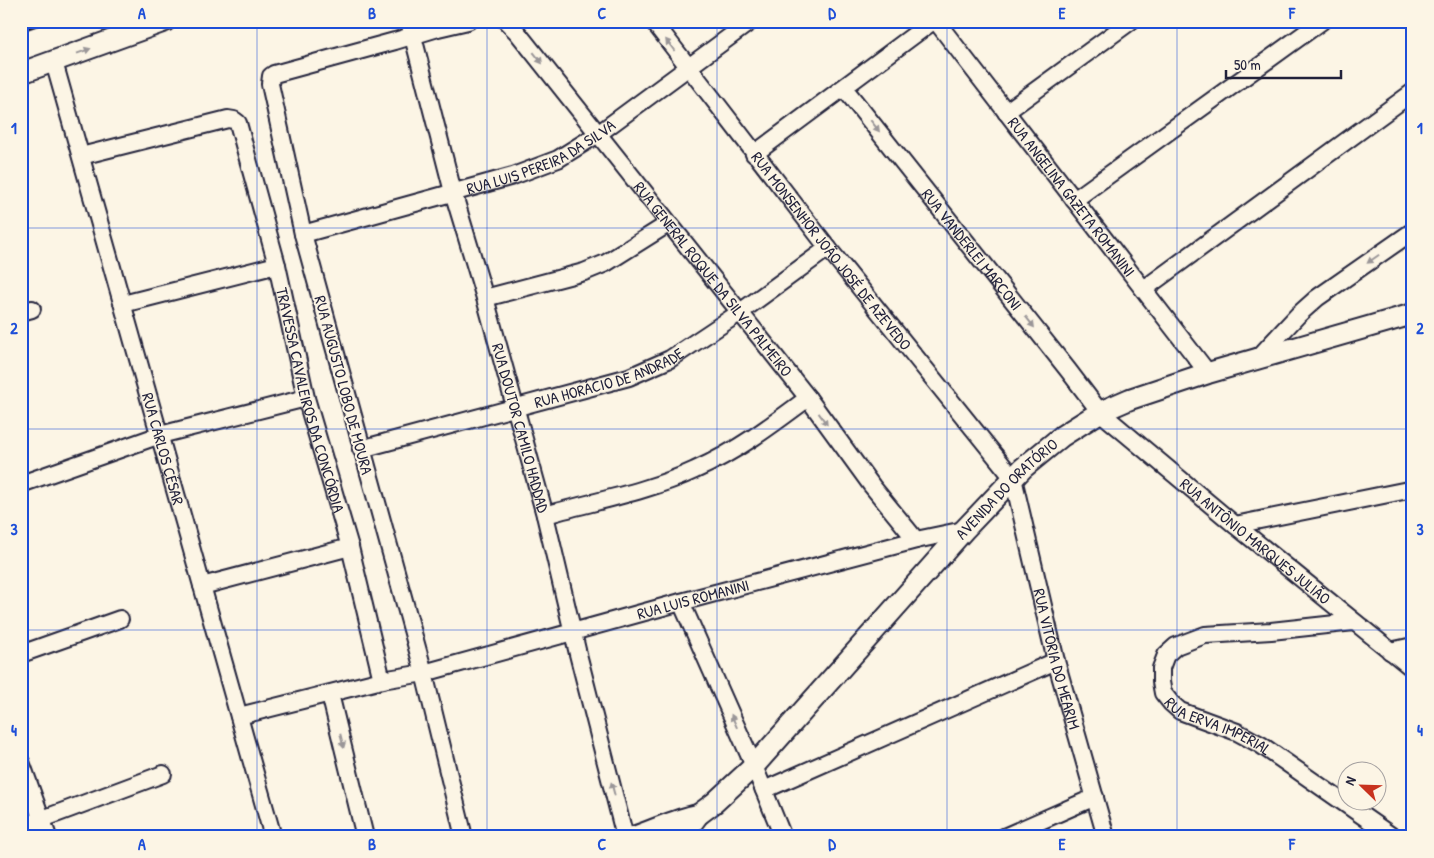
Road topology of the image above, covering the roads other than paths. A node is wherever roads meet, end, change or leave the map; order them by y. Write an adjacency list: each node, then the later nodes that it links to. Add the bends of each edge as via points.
1 (165, 21): 10 (main road, one-way to 1)
2 (468, 21): 9 (street, via 438,28)
3 (506, 21): 16 (street, RUA GENERAL ROQUE DA SILVA PALMEIRO, one-way to 16)
4 (653, 21): 11 (street, RUA MONSENHOR JOÃO JOSÉ DE AZEVEDO, one-way to 4)
5 (751, 21): 11 (street, RUA LUIS PEREIRA DA SILVA)
6 (934, 21): 13 (street); 15 (street, RUA ANGELINA GAZETA ROMANINI)
7 (1131, 21): 15 (street)
8 (1322, 21): 20 (street)
9 (412, 29): 19 (street, RUA DOUTOR CAMILO HADDAD); 23 (street, RUA AUGUSTO LOBO DE MOURA, via 271,76)
10 (54, 62): 12 (main road); 18 (street, RUA CARLOS CÉSAR)
11 (688, 68): 16 (street, RUA LUIS PEREIRA DA SILVA); 17 (street, RUA MONSENHOR JOÃO JOSÉ DE AZEVEDO)
12 (21, 73)
13 (844, 88): 17 (street); 36 (street, RUA VANDERLEI MARCONI, one-way to 36)
14 (1413, 92): 26 (street)
15 (1006, 112): 20 (street, RUA ANGELINA GAZETA ROMANINI)
16 (598, 134): 19 (street, RUA LUIS PEREIRA DA SILVA, via 558,159 513,176); 21 (street, RUA GENERAL ROQUE DA SILVA PALMEIRO)
17 (754, 154): 24 (street, RUA MONSENHOR JOÃO JOSÉ DE AZEVEDO)
18 (81, 156): 25 (street, TRAVESSA CAVALEIROS DA CONCÓRDIA, via 228,119 236,121); 28 (street, RUA CARLOS CÉSAR)
19 (453, 192): 23 (street, RUA LUIS PEREIRA DA SILVA); 27 (street, RUA DOUTOR CAMILO HADDAD)
20 (1074, 200): 26 (street, RUA ANGELINA GAZETA ROMANINI)
21 (668, 224): 27 (street, via 606,263 584,272); 29 (street, RUA GENERAL ROQUE DA SILVA PALMEIRO)
22 (1413, 230): 31 (street, one-way to 31, via 1316,298)
23 (303, 234): 38 (street, RUA AUGUSTO LOBO DE MOURA)
24 (828, 248): 29 (street, RUA HORÁCIO DE ANDRADE); 39 (street, RUA MONSENHOR JOÃO JOSÉ DE AZEVEDO)
25 (276, 265): 28 (street); 33 (street, TRAVESSA CAVALEIROS DA CONCÓRDIA)
26 (1144, 289): 32 (street, RUA ANGELINA GAZETA ROMANINI)
27 (486, 298): 35 (street, RUA DOUTOR CAMILO HADDAD)
28 (123, 304): 37 (street, RUA CARLOS CÉSAR)
29 (739, 313): 34 (street, RUA GENERAL ROQUE DA SILVA PALMEIRO); 35 (street, RUA HORÁCIO DE ANDRADE, via 670,359 629,377)
30 (1413, 314): 31 (main road, AVENIDA DO ORATÓRIO)
31 (1257, 359): 32 (main road, AVENIDA DO ORATÓRIO)
32 (1208, 373): 36 (main road, AVENIDA DO ORATÓRIO)
33 (306, 398): 37 (street); 46 (street, TRAVESSA CAVALEIROS DA CONCÓRDIA)
34 (808, 398): 42 (street, via 764,431 695,470 657,485); 45 (street, RUA GENERAL ROQUE DA SILVA PALMEIRO, one-way to 45)
35 (516, 408): 38 (street, RUA HORÁCIO DE ANDRADE); 42 (street, RUA DOUTOR CAMILO HADDAD)
36 (1100, 412): 39 (main road, AVENIDA DO ORATÓRIO, via 1062,436); 43 (street, RUA ANTÔNIO MARQUES JULIÃO)
37 (160, 435): 40 (street); 47 (street, RUA CARLOS CÉSAR)
38 (361, 449): 57 (street, RUA AUGUSTO LOBO DE MOURA)
39 (1013, 478): 44 (main road, AVENIDA DO ORATÓRIO); 55 (street, RUA VITÓRIA DO MEARIM)
40 (21, 484)
41 (1413, 489): 43 (street)
42 (545, 515): 51 (street, RUA DOUTOR CAMILO HADDAD)
43 (1235, 525): 50 (street, RUA ANTÔNIO MARQUES JULIÃO)
44 (964, 530): 45 (street, RUA LUIS ROMANINI); 62 (main road, AVENIDA DO ORATÓRIO)
45 (916, 540): 48 (street, RUA LUIS ROMANINI)
46 (350, 547): 47 (street); 58 (street, TRAVESSA CAVALEIROS DA CONCÓRDIA)
47 (202, 586): 60 (street, RUA CARLOS CÉSAR)
48 (681, 602): 51 (street, RUA LUIS ROMANINI); 62 (street, one-way to 48)
49 (120, 619): 54 (street)
50 (1354, 622): 53 (street, RUA ANTÔNIO MARQUES JULIÃO); 79 (street, RUA ERVA IMPERIAL, via 1205,635 1176,646 1166,655 1161,668 1161,682 1164,693 1180,711 1238,732 1262,745)
51 (572, 632): 57 (street, RUA LUIS ROMANINI); 73 (street, RUA DOUTOR CAMILO HADDAD, one-way to 51)
52 (1413, 646): 53 (street)
53 (1390, 651): 56 (street, RUA ANTÔNIO MARQUES JULIÃO)
54 (21, 654)
55 (1056, 661): 64 (street); 65 (street, RUA VITÓRIA DO MEARIM)
56 (1413, 669)
57 (424, 673): 58 (street, RUA LUIS ROMANINI); 72 (street, RUA AUGUSTO LOBO DE MOURA)
58 (382, 680): 59 (street, RUA LUIS ROMANINI)
59 (330, 694): 60 (street, RUA LUIS ROMANINI); 71 (street, one-way to 71)
60 (239, 716): 70 (street, RUA CARLOS CÉSAR)
61 (21, 762): 67 (street)
62 (754, 766): 64 (street); 66 (main road, AVENIDA DO ORATÓRIO)
63 (163, 774): 67 (street)
64 (764, 790): 76 (street)
65 (1095, 797): 77 (street); 78 (street, RUA VITÓRIA DO MEARIM)
66 (698, 815): 74 (main road, AVENIDA DO ORATÓRIO, via 680,818); 75 (main road, AVENIDA DO ORATÓRIO, via 686,830)
67 (42, 819): 68 (street); 69 (street)
68 (21, 827)
69 (48, 837)
70 (273, 837)
71 (365, 837)
72 (464, 837)
73 (625, 837)
74 (634, 837)
75 (673, 837)
76 (783, 837)
77 (1004, 837)
78 (1106, 837)
79 (1394, 837)

